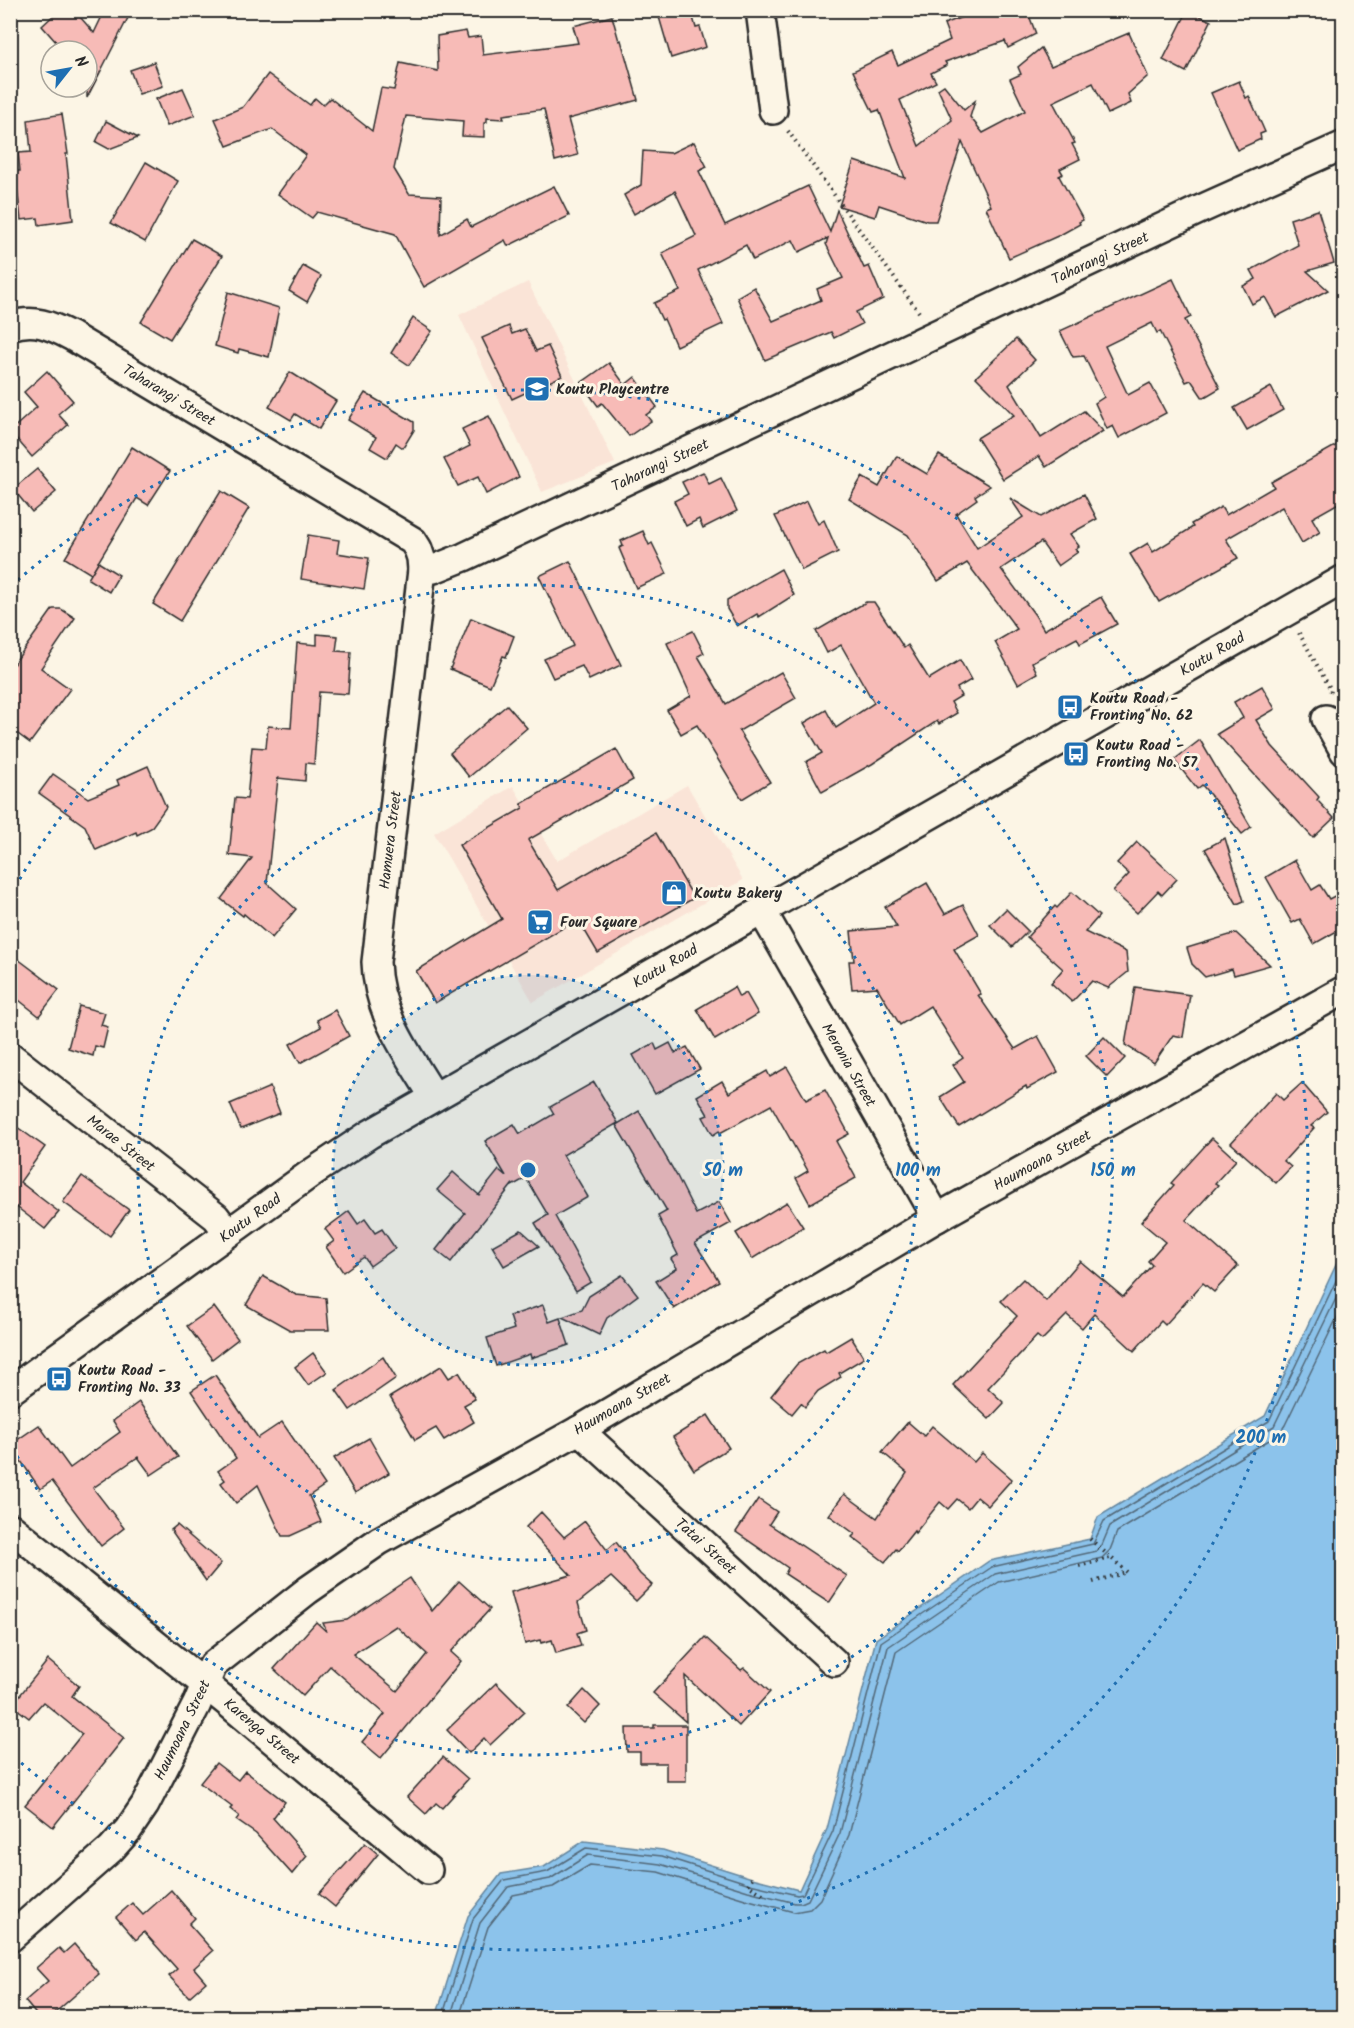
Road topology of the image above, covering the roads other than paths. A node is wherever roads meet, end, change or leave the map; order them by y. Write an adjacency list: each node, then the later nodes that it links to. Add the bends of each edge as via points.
1 (760, 10): 2 (street)
2 (773, 110)
3 (1344, 145): 5 (street, Taharangi Street, via 465,557)
4 (10, 326): 5 (street, Taharangi Street, via 30,321 48,324 71,336 413,541)
5 (422, 570): 12 (street, Hamuera Street, via 376,981 395,1031)
6 (1344, 579): 9 (street, Koutu Road)
7 (1326, 719): 8 (street)
8 (1344, 751)
9 (762, 911): 12 (street, Koutu Road); 13 (street, Merania Street)
10 (1344, 990): 13 (street, Haumoana Street)
11 (10, 1056): 14 (street, Marae Street, via 216,1217)
12 (434, 1097): 14 (street, Koutu Road, via 309,1174)
13 (937, 1218): 16 (street, Haumoana Street)
14 (228, 1233): 15 (street, Koutu Road)
15 (10, 1391)
16 (579, 1430): 18 (street, Tatai Street); 19 (street, Haumoana Street, via 380,1541 308,1590 213,1665)
17 (10, 1527): 19 (street, Karenga Street)
18 (834, 1662)
19 (205, 1685): 20 (street, Karenga Street); 21 (street, Haumoana Street, via 145,1805 128,1830 111,1850)
20 (428, 1870)
21 (10, 1938)

